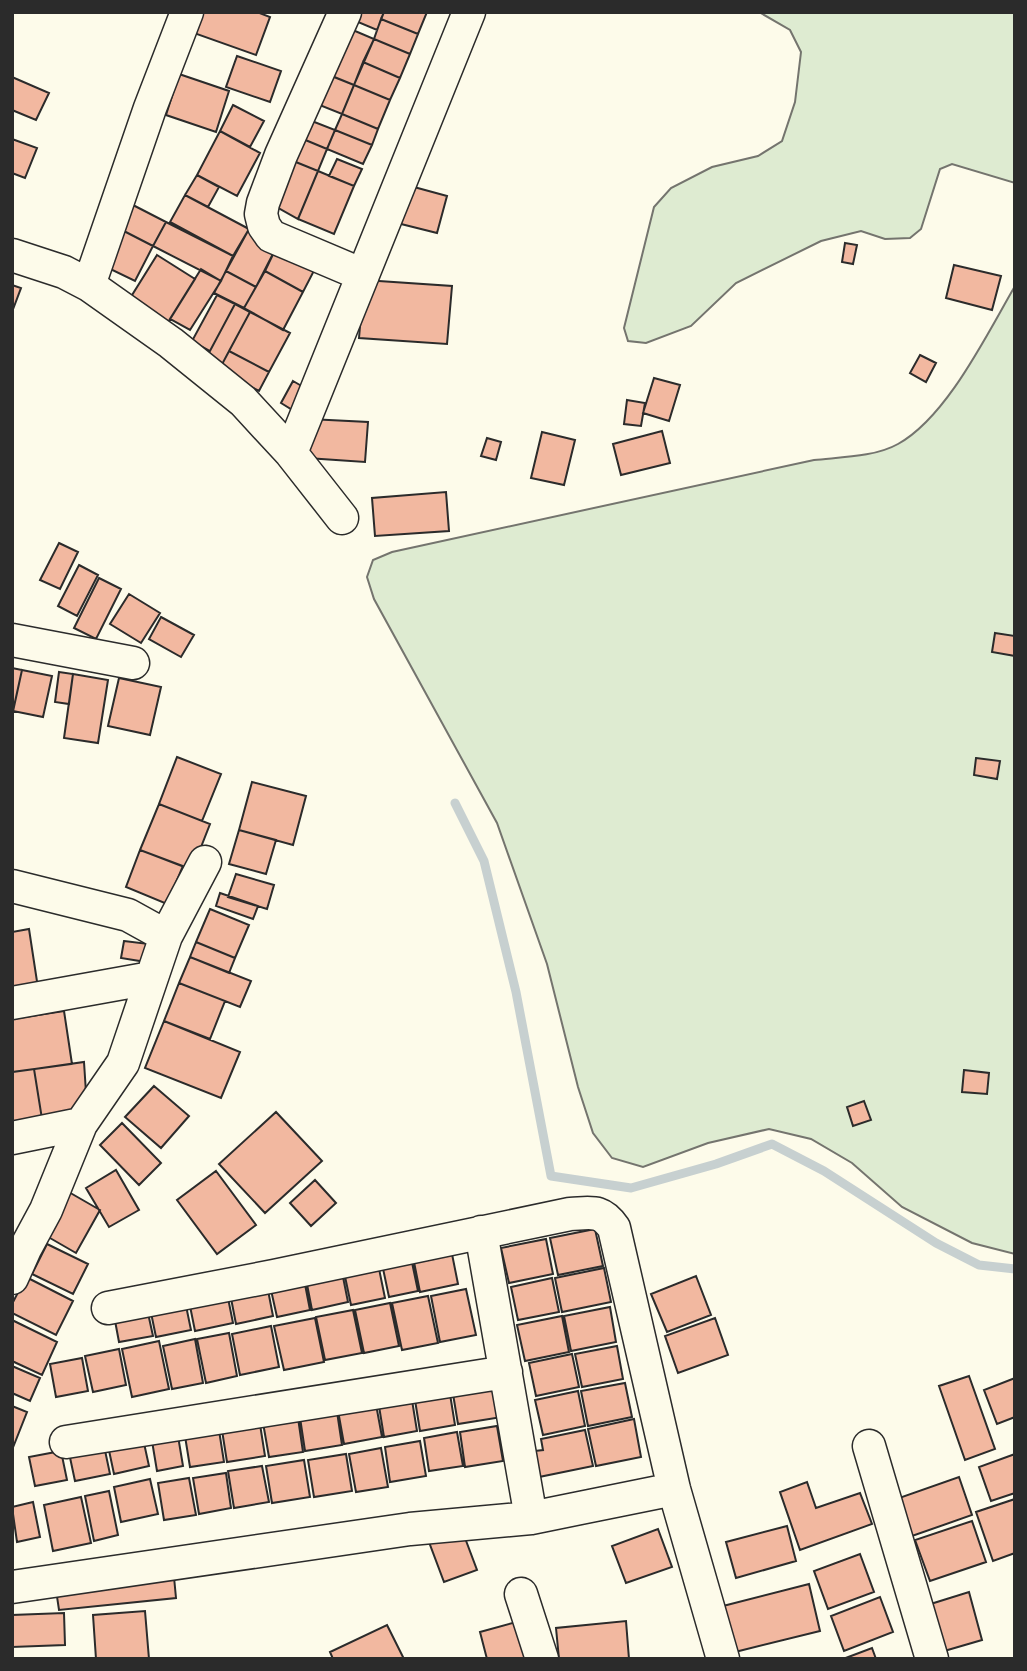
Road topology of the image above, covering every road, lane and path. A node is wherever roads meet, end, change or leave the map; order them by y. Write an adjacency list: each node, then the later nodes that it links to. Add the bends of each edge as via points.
1 (187, 12): 6 (street)
2 (345, 12): 5 (street, via 281,155 261,214 271,236)
3 (469, 12): 5 (street)
4 (12, 255): 6 (street)
5 (363, 275): 7 (street)
6 (89, 285): 7 (street, via 243,401)
7 (291, 453): 8 (street)
8 (342, 518)
9 (12, 640): 10 (street)
10 (133, 663)
11 (205, 862): 13 (street)
12 (12, 886): 13 (street, via 128,915)
13 (166, 936): 14 (street)
14 (151, 978): 15 (street); 16 (street, via 124,1063)
15 (12, 1003)
16 (81, 1124): 17 (street); 19 (street)
17 (12, 1138)
18 (481, 1233): 20 (street); 21 (street); 24 (street, via 570,1214 598,1213 607,1218 614,1228)
19 (12, 1278)
20 (108, 1308)
21 (506, 1372): 22 (street); 25 (street)
22 (66, 1442)
23 (869, 1446): 30 (street)
24 (674, 1489): 25 (street); 29 (street)
25 (531, 1518): 26 (street, via 410,1529)
26 (12, 1587)
27 (521, 1594): 28 (street)
28 (542, 1659)
29 (723, 1659)
30 (932, 1659)

